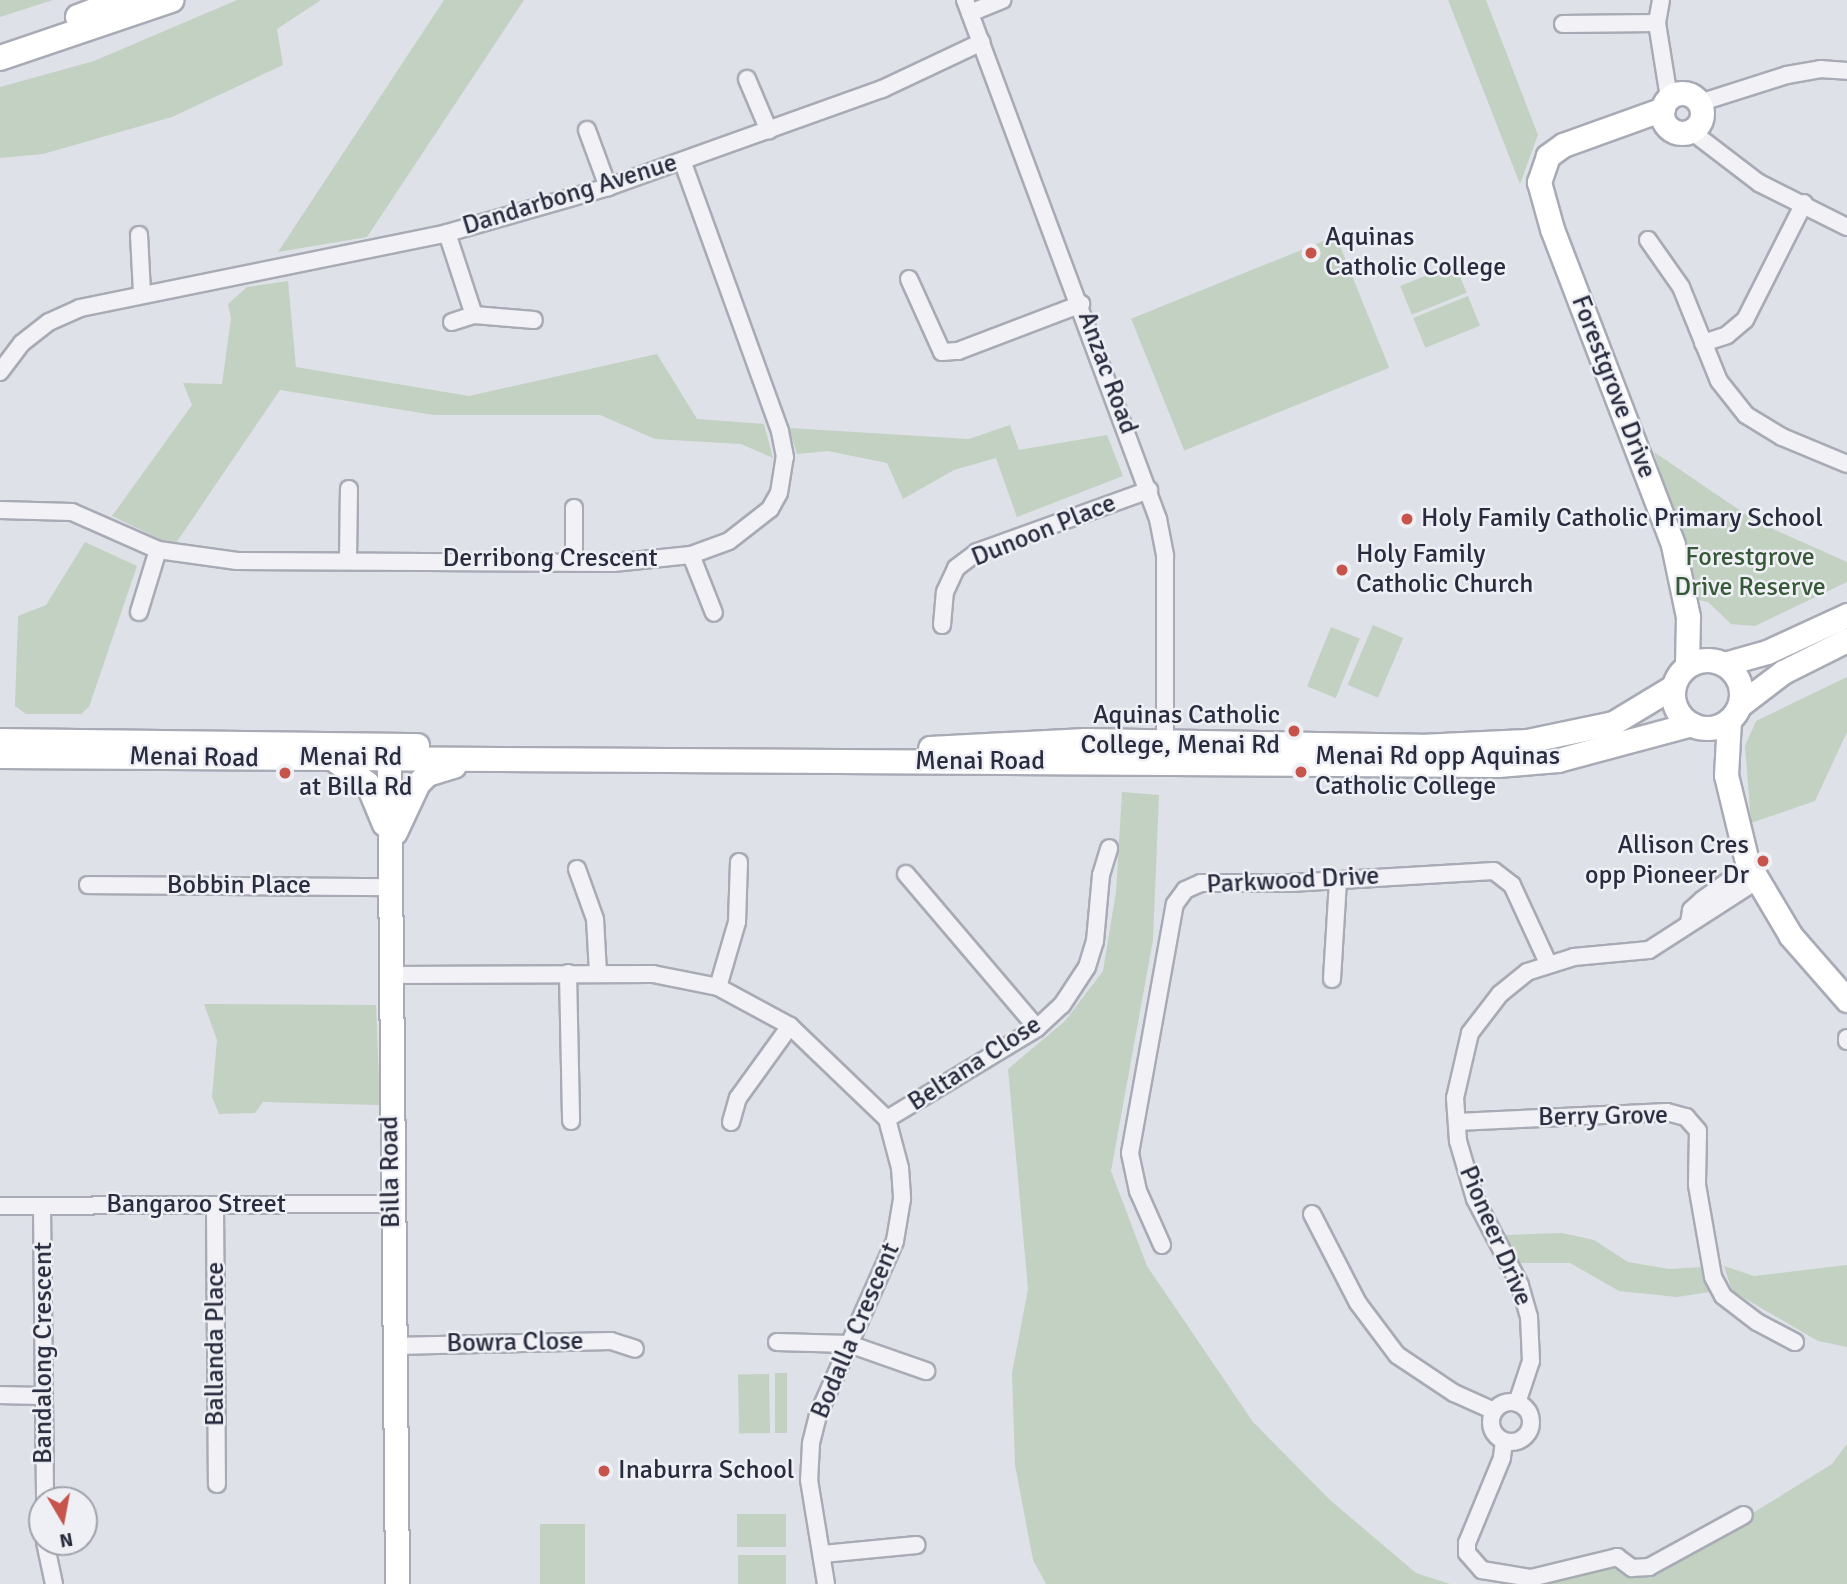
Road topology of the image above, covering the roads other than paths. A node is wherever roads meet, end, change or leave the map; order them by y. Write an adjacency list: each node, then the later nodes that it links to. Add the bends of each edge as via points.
1 (123, 0): 8 (main road)
2 (171, 0): 10 (main road)
3 (1002, 0): 5 (street)
4 (1661, 0): 6 (street)
5 (967, 7): 9 (street, Anzac Road)
6 (1657, 23): 7 (street); 14 (street)
7 (1563, 24)
8 (0, 41)
9 (982, 42): 16 (street, Dandarbong Avenue, via 882,89); 27 (street, Anzac Road)
10 (0, 58)
11 (1847, 71): 13 (street, via 1820,69 1787,75)
12 (747, 79): 16 (street)
13 (1699, 103): 14 (main road, via 1683,93); 17 (main road, via 1701,119)
14 (1665, 110): 17 (main road, via 1679,133); 45 (main road, Forestgrove Drive, via 1561,164 1547,181 1542,199 1673,545)
15 (587, 130): 19 (street)
16 (769, 131): 18 (street, Dandarbong Avenue)
17 (1691, 131): 20 (street, via 1759,183)
18 (682, 161): 19 (street, Dandarbong Avenue); 39 (street, Derribong Crescent, via 780,431 785,457 779,493 770,509 729,541)
19 (608, 187): 22 (street, Dandarbong Avenue)
20 (1804, 203): 21 (street); 31 (street, via 1745,320 1727,335)
21 (1847, 227)
22 (447, 233): 26 (street, Dandarbong Avenue); 28 (street)
23 (139, 235): 26 (street)
24 (1648, 240): 31 (street, via 1681,286)
25 (909, 279): 27 (street, via 942,352 958,351)
26 (142, 292): 32 (street, Dandarbong Avenue, via 80,308 48,322 22,343)
27 (1081, 304): 35 (street, Anzac Road)
28 (474, 315): 29 (street); 30 (street)
29 (534, 320)
30 (452, 322)
31 (1703, 343): 33 (street, via 1718,381 1746,415)
32 (0, 371)
33 (1847, 464)
34 (349, 489): 40 (street)
35 (1149, 490): 46 (street, Dunoon Place, via 977,552 956,568 945,592); 56 (street, Anzac Road, via 1165,556)
36 (574, 508): 41 (street)
37 (0, 510): 38 (street, Derribong Crescent, via 72,512)
38 (158, 550): 40 (street, Derribong Crescent, via 237,561); 42 (street)
39 (691, 555): 41 (street, Derribong Crescent, via 655,561); 43 (street)
40 (348, 559): 41 (street, Derribong Crescent)
41 (574, 562)
42 (139, 612)
43 (715, 613)
44 (1847, 615): 48 (main road, via 1767,652)
45 (1688, 617): 48 (main road); 49 (main road)
46 (942, 625)
47 (1847, 640): 51 (main road, via 1783,672)
48 (1719, 662): 49 (main road); 51 (main road, via 1741,685)
49 (1687, 666): 50 (main road)
50 (1674, 686): 52 (main road, via 1676,709); 56 (main road, Menai Road, via 1613,723 1527,741)
51 (1735, 712): 52 (main road); 61 (main road)
52 (1696, 726): 56 (main road, Menai Road, via 1558,760 1498,765); 61 (main road)
53 (0, 740): 54 (main road, Menai Road)
54 (320, 743): 55 (main road, Menai Road); 59 (main road, Menai Road, via 369,750)
55 (444, 746): 56 (main road, Menai Road); 59 (main road, Menai Road, via 407,749)
56 (1164, 752): 60 (main road, Menai Road)
57 (0, 756): 58 (main road, Menai Road)
58 (336, 761): 59 (main road, Menai Road); 67 (main road, via 367,783 386,830)
59 (389, 761): 60 (main road, Menai Road); 67 (main road, Billa Road)
60 (502, 761): 67 (main road, via 439,769 418,783 402,810)
61 (1726, 775): 66 (main road)
62 (1110, 848): 78 (street, Beltana Close, via 1087,967 1062,1005)
63 (739, 862): 75 (street, via 737,922)
64 (578, 869): 71 (street, via 595,919)
65 (906, 874): 78 (street)
66 (1753, 874): 70 (street, Pioneer Drive, via 1649,950); 76 (main road, via 1807,958)
67 (390, 876): 69 (street, Bobbin Place); 73 (main road, Billa Road)
68 (1338, 880): 70 (street, Parkwood Drive, via 1494,871 1512,884); 74 (street); 88 (street, Parkwood Drive, via 1201,883 1185,890 1175,904 1130,1153 1138,1191)
69 (88, 885)
70 (1548, 963): 82 (street, Pioneer Drive, via 1500,994 1470,1033 1459,1070)
71 (598, 972): 72 (street); 75 (street, via 653,974)
72 (568, 973): 73 (street); 80 (street)
73 (390, 975): 84 (main road, Billa Road)
74 (1332, 979)
75 (718, 987): 77 (street)
76 (1847, 1000)
77 (790, 1026): 79 (street); 81 (street, via 738,1098)
78 (1037, 1028): 79 (street, Beltana Close)
79 (887, 1119): 91 (street, Bodalla Crescent, via 900,1168 900,1220)
80 (570, 1121)
81 (731, 1122)
82 (1457, 1122): 90 (street, Berry Grove, via 1667,1112 1686,1117 1698,1131 1697,1185 1713,1276 1723,1296 1757,1322); 97 (street, Pioneer Drive, via 1465,1174 1520,1284 1529,1317 1531,1361)
83 (215, 1205): 84 (street, Bangaroo Street); 86 (street, Bangaroo Street); 100 (street, Ballanda Place)
84 (392, 1205): 92 (main road, Billa Road)
85 (0, 1206): 86 (street, Bangaroo Street)
86 (42, 1207): 96 (street, Bandalong Crescent)
87 (1312, 1214): 98 (street, via 1358,1303 1396,1355 1454,1394)
88 (1162, 1245)
89 (777, 1342): 91 (street)
90 (1795, 1342)
91 (849, 1344): 94 (street); 104 (street, Bodalla Crescent, via 811,1444 809,1480)
92 (394, 1346): 93 (street, Bowra Close, via 611,1340); 107 (main road, Billa Road)
93 (635, 1349)
94 (926, 1371)
95 (0, 1395): 96 (street)
96 (44, 1396): 101 (street, Bandalong Crescent)
97 (1517, 1403): 98 (street, via 1504,1403); 99 (street, via 1528,1410 1530,1429 1522,1439)
98 (1494, 1411): 99 (street, via 1491,1429)
99 (1504, 1441): 102 (street, via 1502,1458 1467,1543 1467,1553 1482,1570 1531,1578 1617,1557 1632,1568 1649,1567)
100 (217, 1483)
101 (45, 1486)
102 (1744, 1515)
103 (917, 1545): 104 (street)
104 (823, 1554): 108 (street, Bodalla Crescent)
105 (48, 1556): 106 (street)
106 (54, 1584)
107 (397, 1584)
108 (826, 1584)

